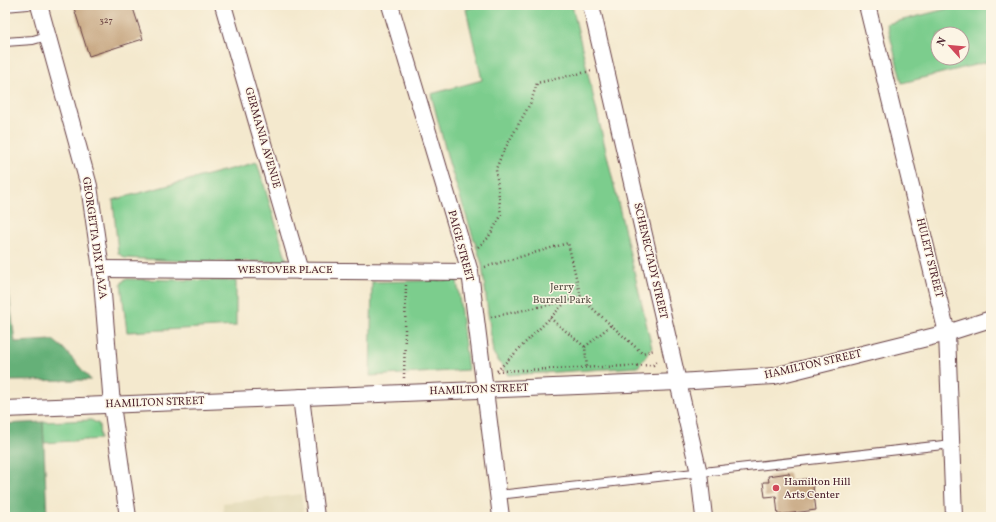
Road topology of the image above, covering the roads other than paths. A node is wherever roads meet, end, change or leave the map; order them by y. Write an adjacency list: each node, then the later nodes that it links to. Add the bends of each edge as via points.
1 (28, 5): 7 (lane)
2 (39, 5): 8 (street, GEORGETTA DIX PLAZA)
3 (223, 5): 12 (street, GERMANIA AVENUE)
4 (390, 5): 10 (street, PAIGE STREET)
5 (591, 5): 16 (street, SCHENECTADY STREET, via 664,348)
6 (867, 5): 14 (street, HULETT STREET)
7 (5, 7)
8 (47, 36): 9 (lane); 11 (street, GEORGETTA DIX PLAZA, via 89,186)
9 (5, 42)
10 (468, 265): 12 (street, WESTOVER PLACE, via 407,271); 15 (street, PAIGE STREET, via 475,321)
11 (101, 269): 12 (street, WESTOVER PLACE); 18 (street, GEORGETTA DIX PLAZA)
12 (300, 271)
13 (991, 319): 14 (street, HAMILTON STREET)
14 (947, 333): 16 (street, HAMILTON STREET, via 774,376); 20 (street, HULETT STREET)
15 (489, 379): 16 (street, HAMILTON STREET); 17 (street, HAMILTON STREET, via 404,393); 22 (street, PAIGE STREET)
16 (678, 382): 21 (street, SCHENECTADY STREET)
17 (301, 396): 18 (street, HAMILTON STREET); 24 (street)
18 (112, 405): 19 (street, HAMILTON STREET); 23 (street, GEORGETTA DIX PLAZA)
19 (5, 409)
20 (952, 444): 21 (lane); 27 (street, HULETT STREET)
21 (699, 472): 22 (lane); 26 (street, SCHENECTADY STREET)
22 (498, 495): 25 (street, PAIGE STREET)
23 (128, 517)
24 (316, 517)
25 (501, 517)
26 (704, 517)
27 (954, 517)

